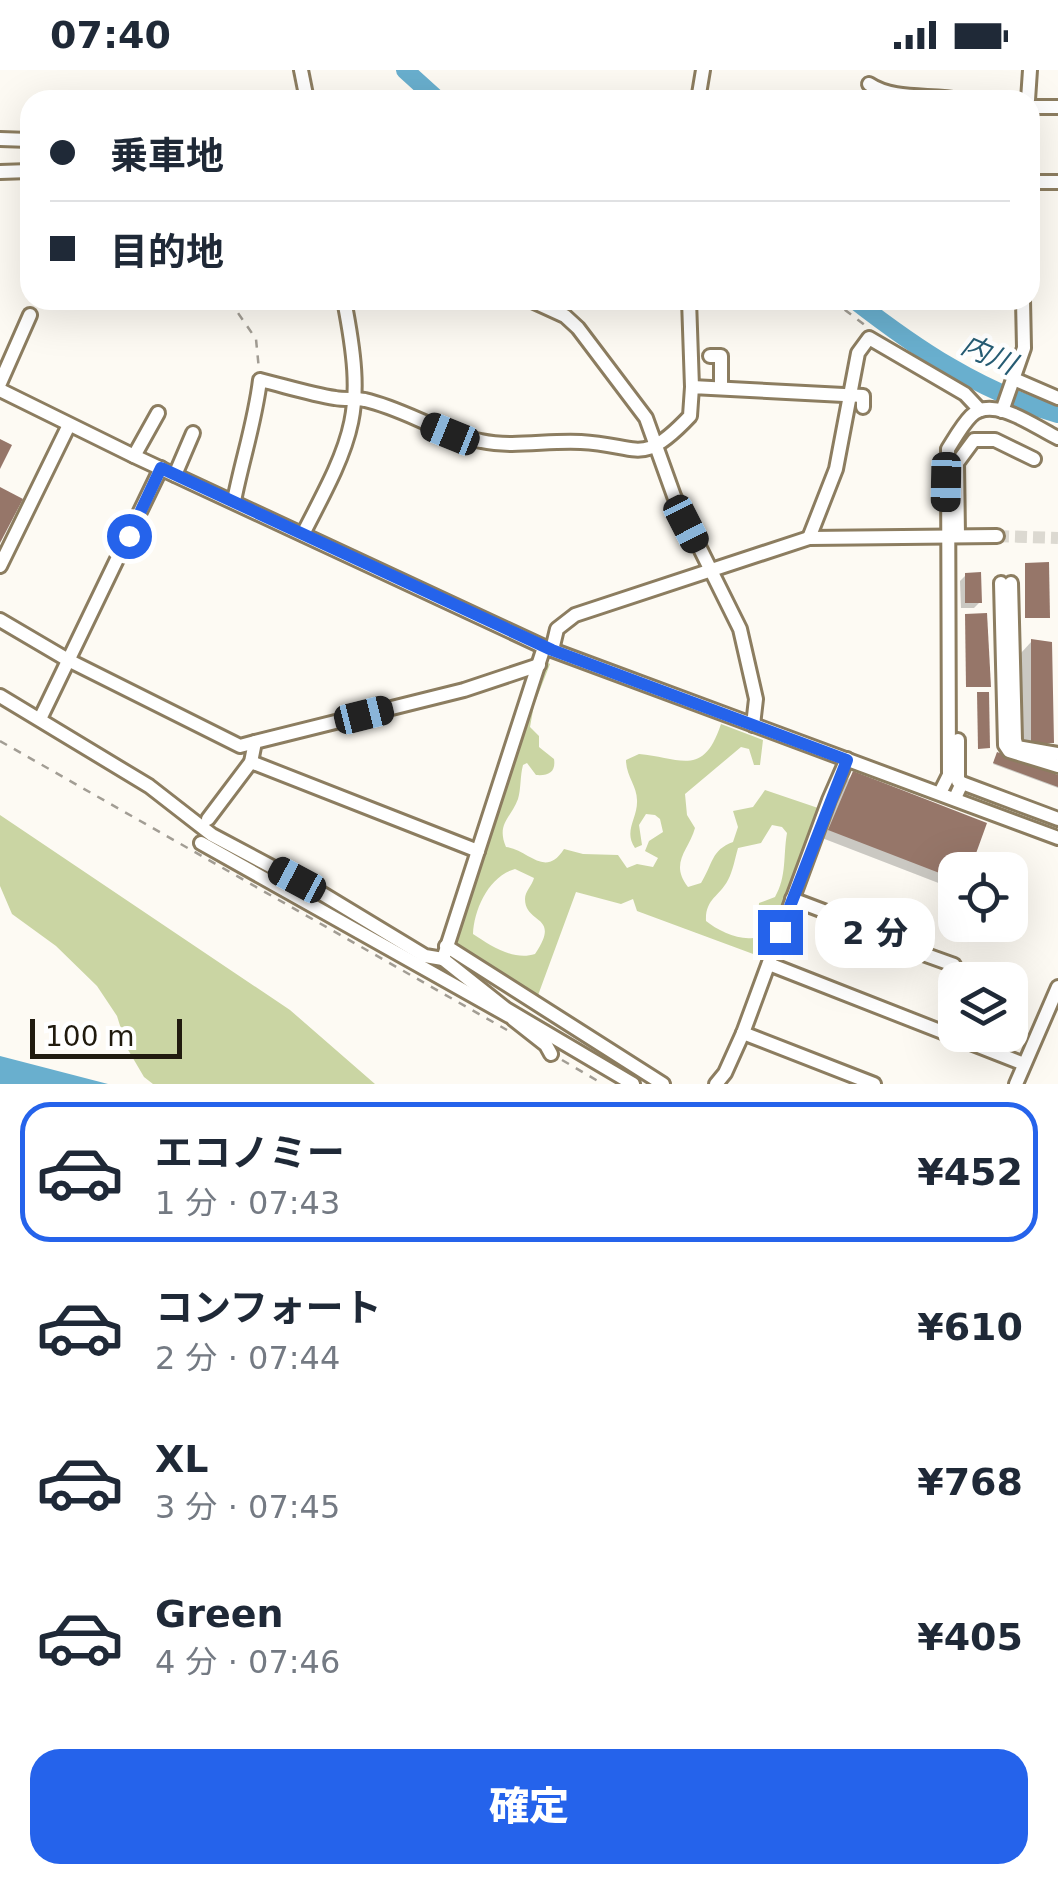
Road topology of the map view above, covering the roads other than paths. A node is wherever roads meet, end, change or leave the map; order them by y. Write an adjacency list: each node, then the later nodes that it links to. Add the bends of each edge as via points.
1 (869, 84): 2 (street)
2 (878, 90)
3 (346, 310): 15 (street)
4 (552, 310): 23 (street, via 587,338 646,418)
5 (690, 310): 11 (street)
6 (1023, 310): 9 (street, via 1024,348)
7 (30, 315): 10 (street)
8 (710, 356): 12 (street, via 721,356)
9 (1013, 382): 14 (street); 17 (street)
10 (0, 386): 20 (street)
11 (692, 387): 12 (street); 23 (street, via 690,416)
12 (721, 388): 13 (street)
13 (850, 396): 16 (street, via 863,396); 18 (street, via 858,353 869,338 965,394); 31 (street, via 836,469)
14 (1058, 398)
15 (357, 399): 23 (street, via 480,442 583,442 626,451); 27 (street, via 260,380); 28 (street, via 345,450)
16 (864, 407)
17 (1003, 408): 18 (street); 22 (street)
18 (980, 410): 29 (street, via 947,454)
19 (158, 413): 24 (street)
20 (70, 425): 24 (street); 32 (street)
21 (194, 432): 26 (street)
22 (1058, 438)
23 (654, 446): 33 (street)
24 (134, 456): 26 (street)
25 (1034, 459): 29 (street, via 995,440 974,440 956,463)
26 (168, 472): 27 (street); 36 (street)
27 (234, 502): 28 (street)
28 (303, 534): 35 (street)
29 (952, 535): 30 (street); 31 (street); 48 (street, via 950,775)
30 (997, 536)
31 (809, 538): 33 (street)
32 (0, 566)
33 (710, 571): 35 (street, via 575,615 557,629); 40 (street, via 743,637 756,699)
34 (0, 620): 36 (street)
35 (548, 648): 37 (street); 40 (street)
36 (68, 660): 39 (street); 42 (street, via 240,746)
37 (539, 665): 42 (street); 54 (street)
38 (0, 696): 39 (street)
39 (40, 719): 56 (street, via 150,786 212,835 425,956)
40 (754, 725): 44 (street)
41 (958, 740): 47 (street)
42 (255, 742): 45 (street)
43 (1058, 754): 46 (street, via 1026,750 1015,740 1006,583 1005,746)
44 (847, 760): 48 (street); 55 (street)
45 (251, 762): 50 (street); 54 (street)
46 (1058, 766)
47 (962, 783): 49 (street); 51 (street)
48 (940, 793): 49 (street)
49 (955, 798): 52 (street)
50 (208, 819)
51 (1058, 819)
52 (1058, 838)
53 (201, 842): 60 (street)
54 (478, 850): 56 (street)
55 (792, 900): 57 (street); 58 (street)
56 (444, 953): 60 (street); 65 (street)
57 (946, 962)
58 (769, 964): 61 (street); 63 (street)
59 (1058, 987): 63 (street)
60 (508, 1012): 62 (street); 64 (street)
61 (744, 1033): 66 (street); 67 (street)
62 (551, 1054)
63 (1024, 1064): 68 (street)
64 (633, 1084)
65 (663, 1084)
66 (716, 1084)
67 (874, 1084)
68 (1016, 1084)

